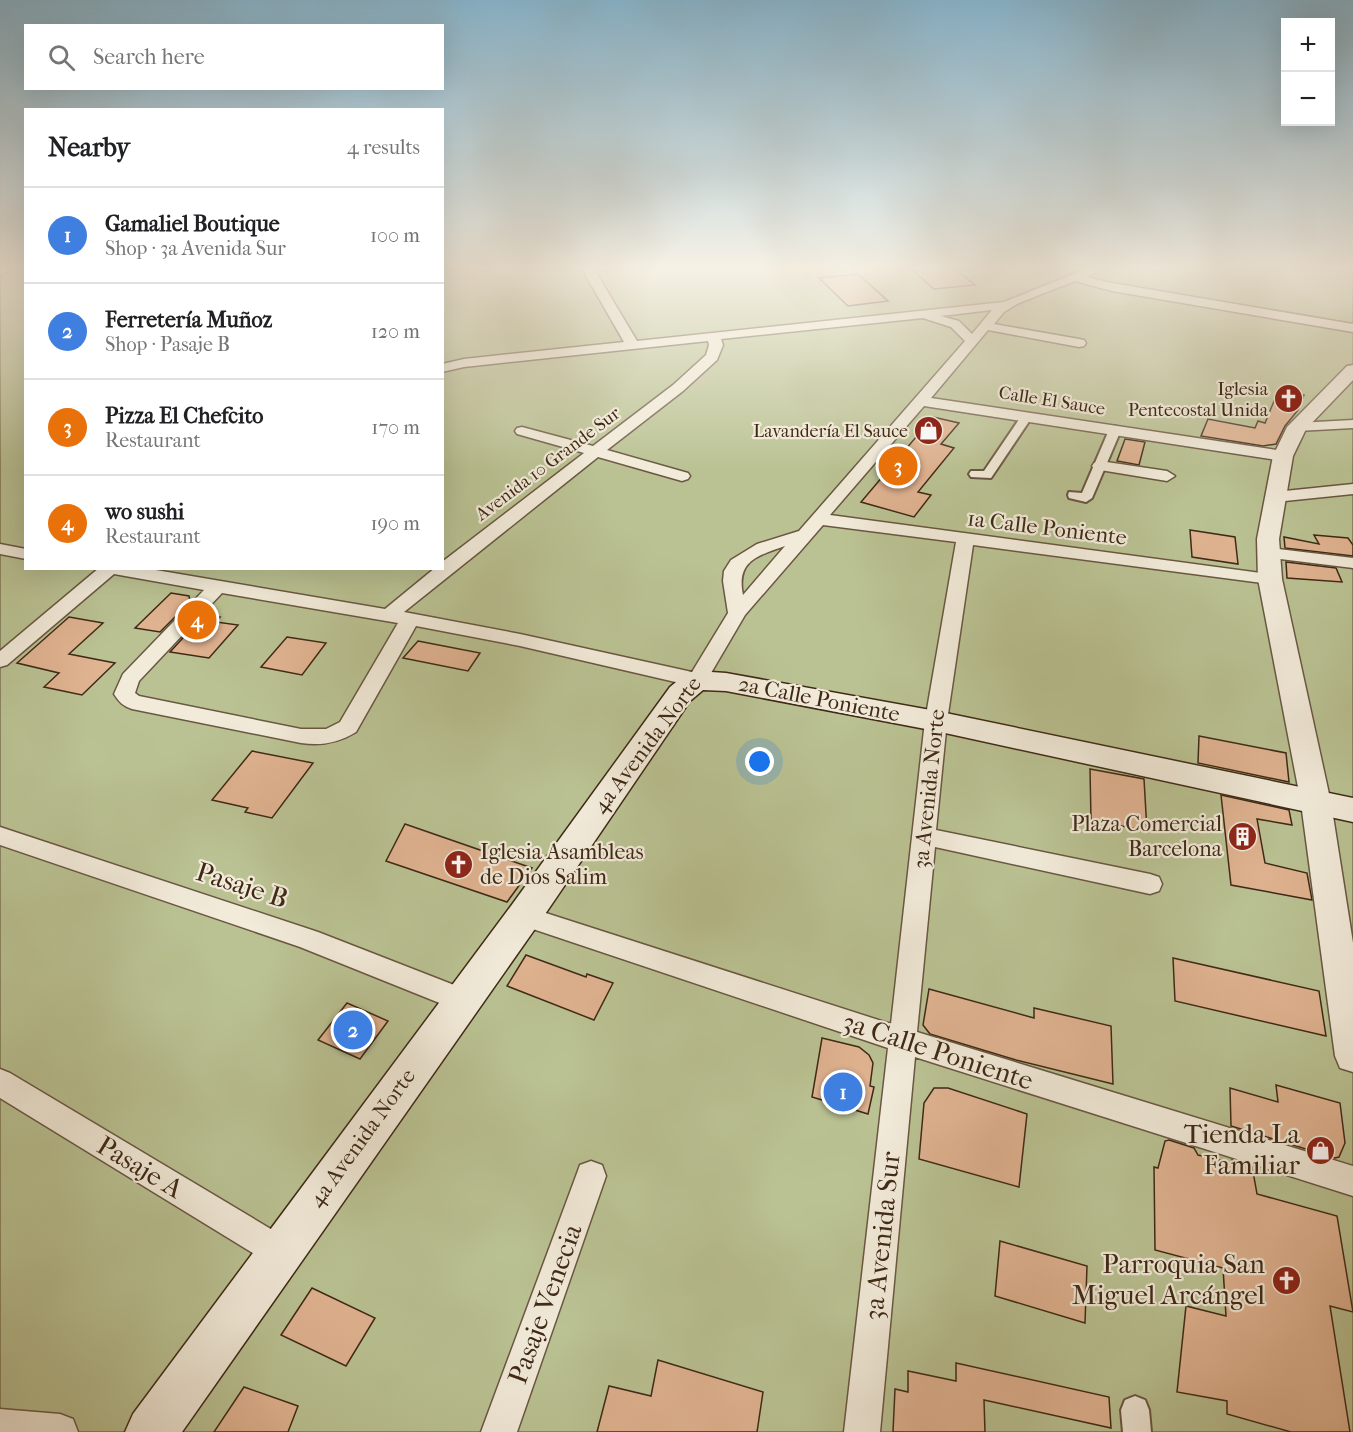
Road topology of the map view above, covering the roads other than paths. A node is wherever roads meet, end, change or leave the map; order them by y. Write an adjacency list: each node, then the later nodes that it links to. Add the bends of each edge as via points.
1 (627, 336): 7 (street)
2 (713, 336): 7 (street); 17 (street, Avenida 10 Grande Sur, via 716,345 712,357)
3 (967, 336): 6 (street)
4 (978, 336): 6 (street, 4a Avenida Norte)
5 (1037, 336): 8 (street)
6 (973, 342): 11 (street, 4a Avenida Norte)
7 (632, 344): 9 (street)
8 (1079, 344)
9 (444, 368)
10 (1353, 370): 14 (street)
11 (922, 401): 12 (street, Calle El Sauce); 26 (street, 4a Avenida Norte)
12 (1026, 417): 15 (street, Calle El Sauce); 20 (street, via 987,475)
13 (1353, 424): 14 (street)
14 (1297, 428): 18 (street)
15 (1115, 430): 18 (street, Calle El Sauce); 19 (street)
16 (522, 431): 17 (street)
17 (597, 452): 21 (street); 36 (street, Avenida 10 Grande Sur)
18 (1283, 456): 25 (street)
19 (1100, 466): 22 (street); 24 (street, via 1086,498)
20 (975, 474)
21 (682, 476)
22 (1167, 476)
23 (1353, 489): 25 (street)
24 (1074, 495)
25 (1275, 497): 30 (street)
26 (819, 519): 27 (street, 4a Avenida Norte); 28 (street, 1a Calle Poniente)
27 (806, 534): 39 (street, 4a Avenida Norte); 39 (street, via 737,562 732,573)
28 (964, 540): 37 (street, 1a Calle Poniente); 44 (street, 3a Avenida Norte)
29 (0, 549): 31 (street)
30 (1269, 553): 32 (street); 37 (street)
31 (24, 554)
32 (1353, 563)
33 (109, 570): 42 (street)
34 (116, 570): 38 (street, 2a Calle Poniente)
35 (444, 570): 40 (street, Avenida 10 Grande Sur)
36 (444, 570)
37 (1270, 579): 45 (street)
38 (217, 587): 40 (street, 2a Calle Poniente); 41 (street, via 130,679 124,694 132,702 301,736 334,737 348,727)
39 (737, 613): 43 (street, 4a Avenida Norte)
40 (389, 615): 41 (street, 2a Calle Poniente)
41 (410, 619): 43 (street, 2a Calle Poniente)
42 (0, 661)
43 (697, 680): 44 (main road, 2a Calle Poniente, via 726,681); 50 (main road, 4a Avenida Norte, via 680,694)
44 (936, 721): 45 (main road, 2a Calle Poniente); 47 (street, 3a Avenida Norte)
45 (1316, 803): 46 (main road, 2a Calle Poniente); 53 (street)
46 (1353, 810)
47 (924, 836): 49 (street); 52 (street, 3a Avenida Norte)
48 (0, 837): 51 (street, Pasaje B, via 309,939)
49 (1150, 884)
50 (524, 916): 51 (main road, 4a Avenida Norte); 52 (street, 3a Calle Poniente)
51 (462, 1000): 57 (main road, 4a Avenida Norte)
52 (902, 1040): 56 (street, 3a Calle Poniente); 62 (street, 3a Avenida Sur)
53 (1353, 1056)
54 (0, 1082): 57 (street, Pasaje A)
55 (591, 1176): 61 (street, Pasaje Venecia)
56 (1353, 1181)
57 (280, 1252): 60 (main road, 4a Avenida Norte)
58 (0, 1427): 59 (street)
59 (60, 1432)
60 (151, 1432)
61 (499, 1432)
62 (861, 1432)

